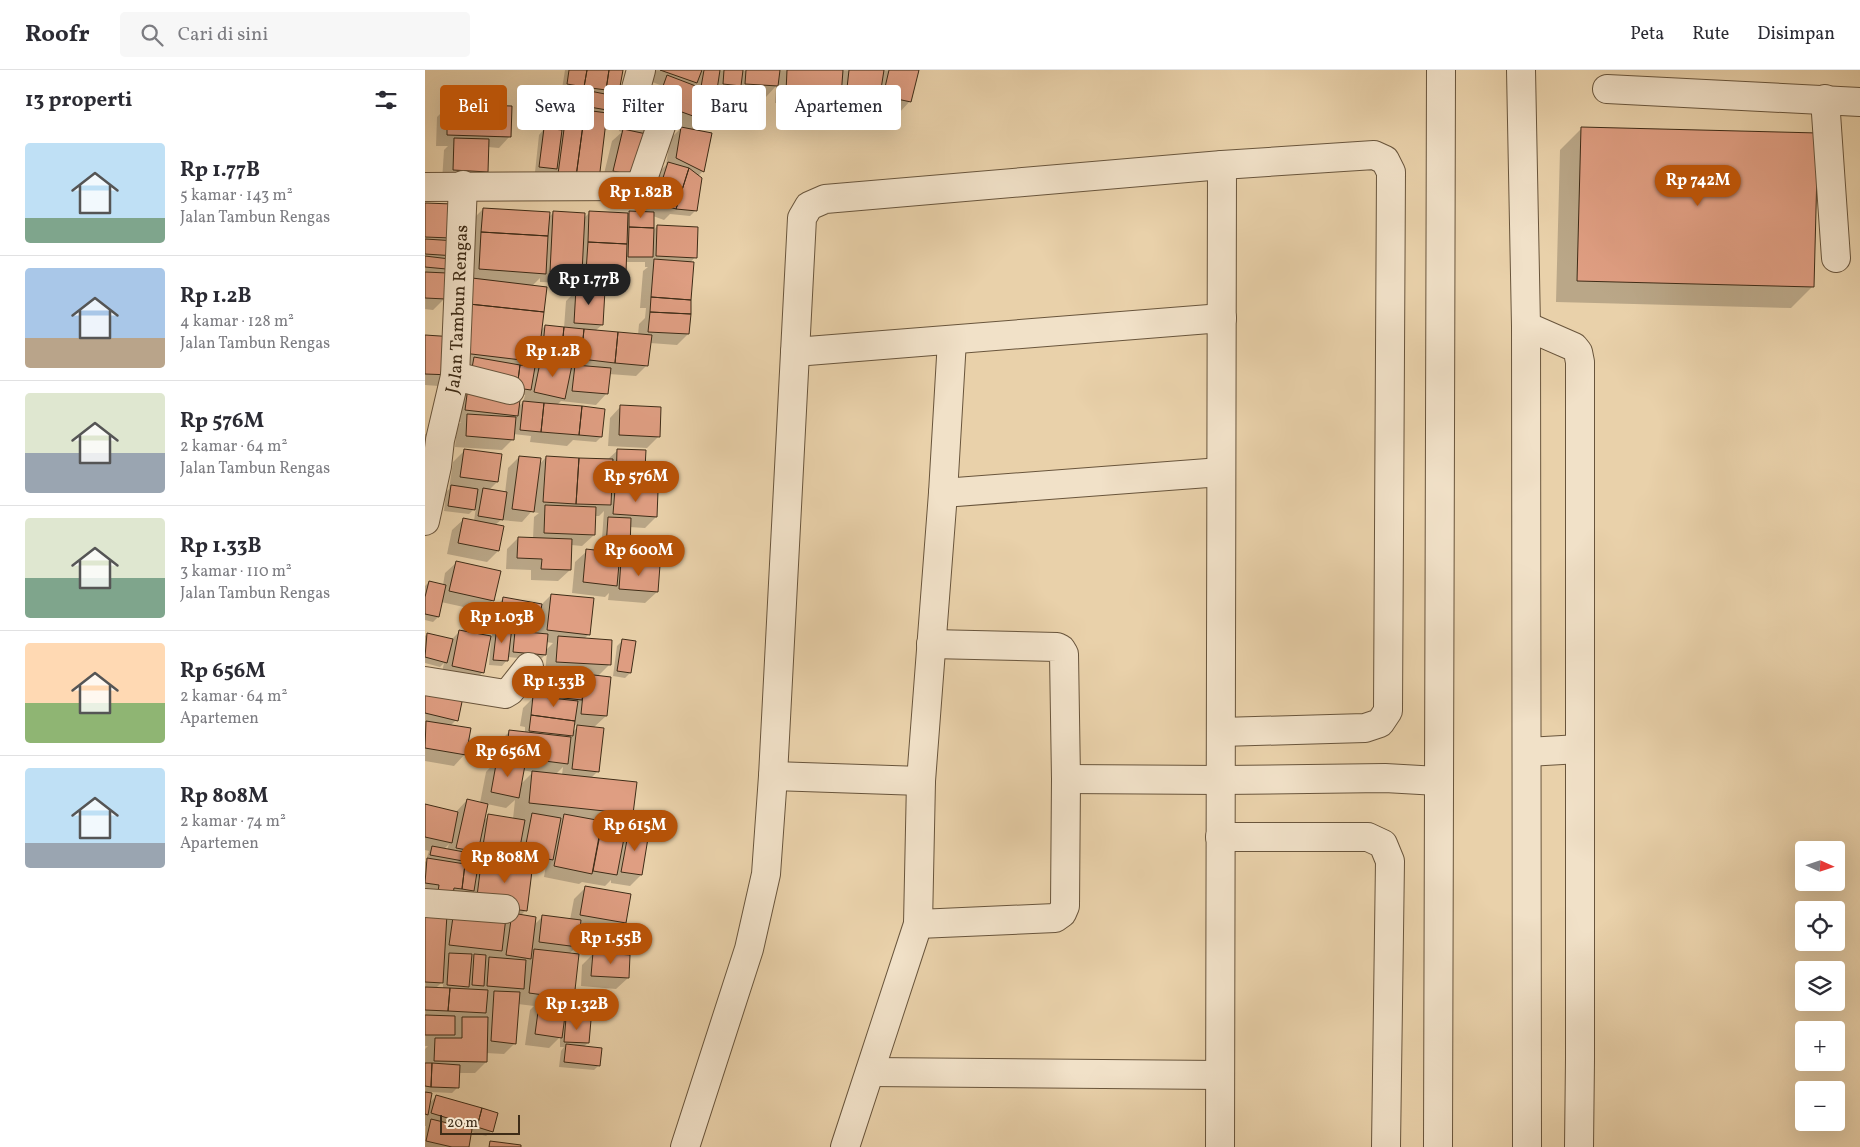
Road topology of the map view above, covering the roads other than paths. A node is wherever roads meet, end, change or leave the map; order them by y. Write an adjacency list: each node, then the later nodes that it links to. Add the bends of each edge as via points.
1 (641, 70): 8 (street, via 631,107 662,113 664,117 644,176 637,186)
2 (1441, 70): 30 (street)
3 (1521, 70): 12 (street)
4 (1607, 89): 5 (street)
5 (1825, 99): 6 (street); 10 (street)
6 (1860, 102)
7 (1222, 165): 11 (street); 14 (street, via 825,200 809,206 801,218); 23 (street, via 1374,155 1385,160 1391,172 1391,182 1388,711 1380,723 1365,728)
8 (463, 185): 9 (street); 15 (street, Jalan Tambun Rengas)
9 (425, 187)
10 (1836, 258)
11 (1222, 318): 13 (street); 17 (street)
12 (1526, 326): 24 (street, via 1574,347 1580,362); 25 (street)
13 (952, 340): 14 (street); 18 (street)
14 (795, 352): 26 (street)
15 (455, 376): 16 (street); 19 (street, Jalan Tambun Rengas)
16 (510, 390)
17 (1221, 472): 18 (street); 23 (street)
18 (943, 494): 20 (street)
19 (425, 520)
20 (931, 644): 27 (street, via 1061,649 1064,654); 29 (street)
21 (529, 667): 22 (street, via 505,694)
22 (425, 681)
23 (1221, 732): 28 (street)
24 (1580, 749): 25 (street); 43 (street)
25 (1527, 752): 42 (street)
26 (773, 776): 29 (street); 37 (street, via 766,874 749,949)
27 (1066, 779): 28 (street); 34 (street, via 1065,906 1062,914 1055,918)
28 (1221, 780): 30 (street, via 1385,778); 31 (street)
29 (921, 781): 34 (street)
30 (1439, 781): 41 (street)
31 (1220, 837): 36 (street); 40 (street, via 1368,837 1383,844 1389,860)
32 (425, 903): 33 (street)
33 (505, 909)
34 (918, 924): 35 (street)
35 (870, 1072): 36 (street); 38 (street)
36 (1220, 1075): 39 (street)
37 (685, 1147)
38 (845, 1147)
39 (1219, 1147)
40 (1386, 1147)
41 (1437, 1147)
42 (1527, 1147)
43 (1579, 1147)

